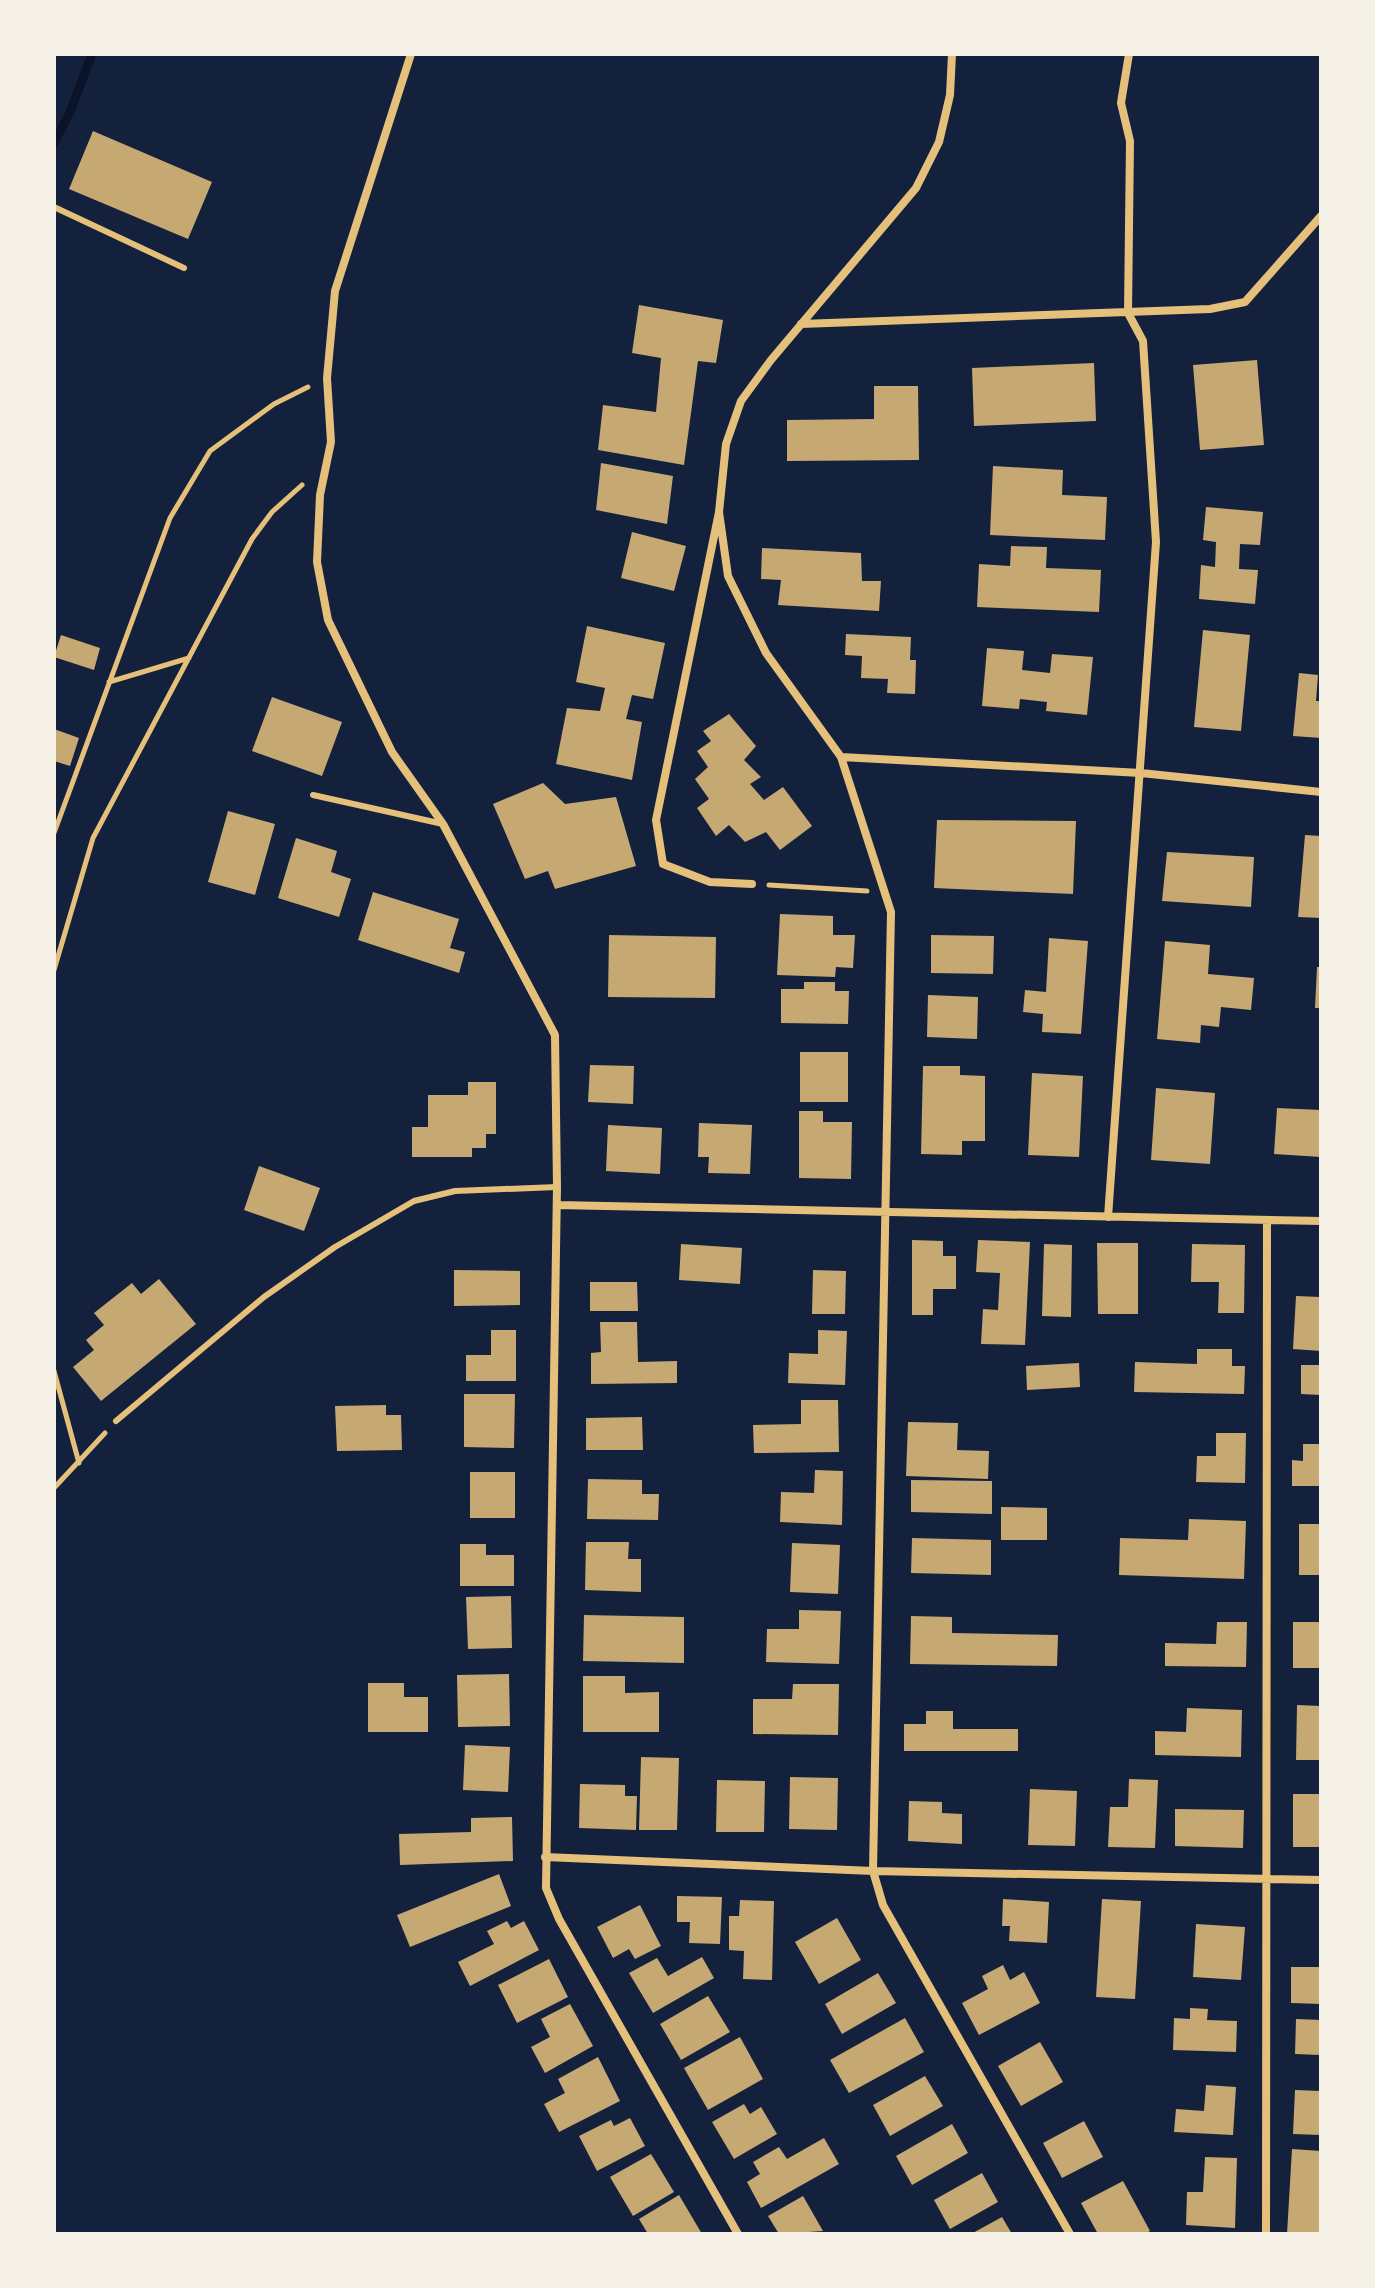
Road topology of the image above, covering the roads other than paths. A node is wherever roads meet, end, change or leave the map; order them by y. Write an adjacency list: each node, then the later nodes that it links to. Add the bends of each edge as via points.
1 (411, 54): 14 (street, via 335,291 327,378 331,442 320,495 317,562 328,620 392,752)
2 (952, 54): 8 (street, via 950,95 939,142 916,188)
3 (1129, 54): 7 (street, via 1121,103 1130,141)
4 (54, 207): 6 (lane)
5 (1321, 216): 7 (street, via 1245,302)
6 (184, 268)
7 (1128, 313): 8 (street); 11 (street, via 1143,341 1156,542)
8 (801, 324): 9 (street, via 741,401 726,444)
9 (719, 512): 10 (street, via 734,589 766,653); 15 (street, via 656,820 663,864 710,882)
10 (841, 757): 11 (street); 18 (street, via 891,912)
11 (1141, 773): 12 (street); 19 (street)
12 (1321, 792)
13 (313, 795): 14 (lane)
14 (443, 824): 16 (street, via 555,1035)
15 (752, 884)
16 (557, 1187): 17 (street); 22 (lane, via 455,1191 414,1201 264,1297)
17 (557, 1205): 18 (street); 23 (street)
18 (887, 1214): 19 (street); 24 (street)
19 (1108, 1217): 20 (street)
20 (1267, 1220): 21 (street); 25 (street)
21 (1321, 1221)
22 (116, 1421)
23 (545, 1857): 24 (street); 27 (street, via 546,1888 559,1919)
24 (873, 1871): 25 (street); 28 (street, via 883,1905)
25 (1266, 1879): 26 (street); 29 (street)
26 (1321, 1880)
27 (738, 2234)
28 (1070, 2234)
29 (1266, 2234)

